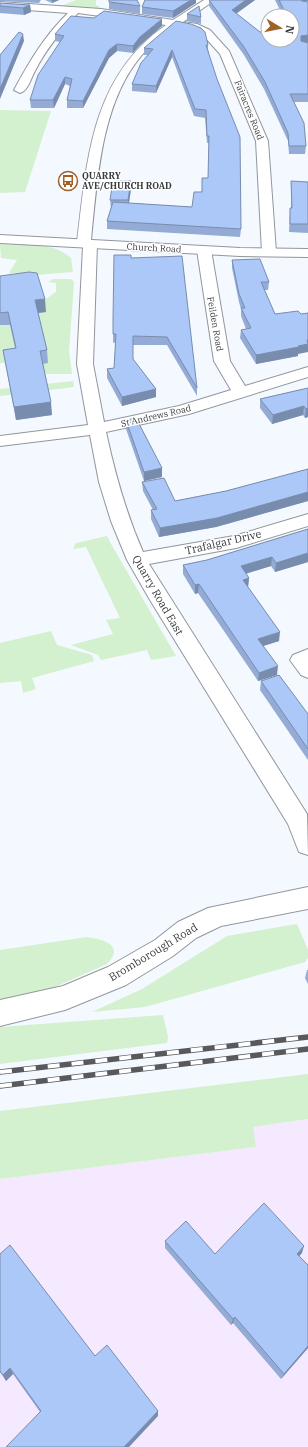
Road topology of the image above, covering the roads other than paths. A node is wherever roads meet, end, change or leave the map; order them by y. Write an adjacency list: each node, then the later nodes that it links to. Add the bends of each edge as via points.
1 (69, 0): 5 (street)
2 (101, 0): 7 (street)
3 (210, 0): 8 (street, Quarry Road East)
4 (0, 4): 5 (street, Fairacres Road)
5 (53, 7): 6 (street, Fairacres Road)
6 (76, 10): 7 (street, Fairacres Road); 9 (street, via 46,44)
7 (101, 12): 8 (street, Fairacres Road)
8 (176, 23): 11 (street, Quarry Road East, via 138,53 116,83 102,130 90,188); 13 (street, Fairacres Road, via 193,26 206,32 225,53 260,134 264,155)
9 (20, 90)
10 (0, 239): 11 (street, Church Road)
11 (87, 244): 12 (street, Church Road); 17 (street, Quarry Road East, via 85,364)
12 (204, 250): 13 (street, Church Road); 16 (street, Feilden Road, via 222,361 234,384)
13 (269, 252): 14 (street, Church Road)
14 (308, 252)
15 (308, 372): 16 (street, St Andrews Road)
16 (242, 393): 17 (street, St Andrews Road, via 183,410)
17 (97, 429): 18 (street, St Andrews Road); 20 (street, Quarry Road East, via 108,482 120,521)
18 (0, 441)
19 (308, 520): 20 (street, Trafalgar Drive, via 236,542)
20 (137, 560): 21 (street, Quarry Road East, via 299,821)
21 (308, 845)
22 (308, 898): 23 (street, Bromborough Road, via 217,916 187,930 164,948 117,976 65,998)
23 (0, 1013)

